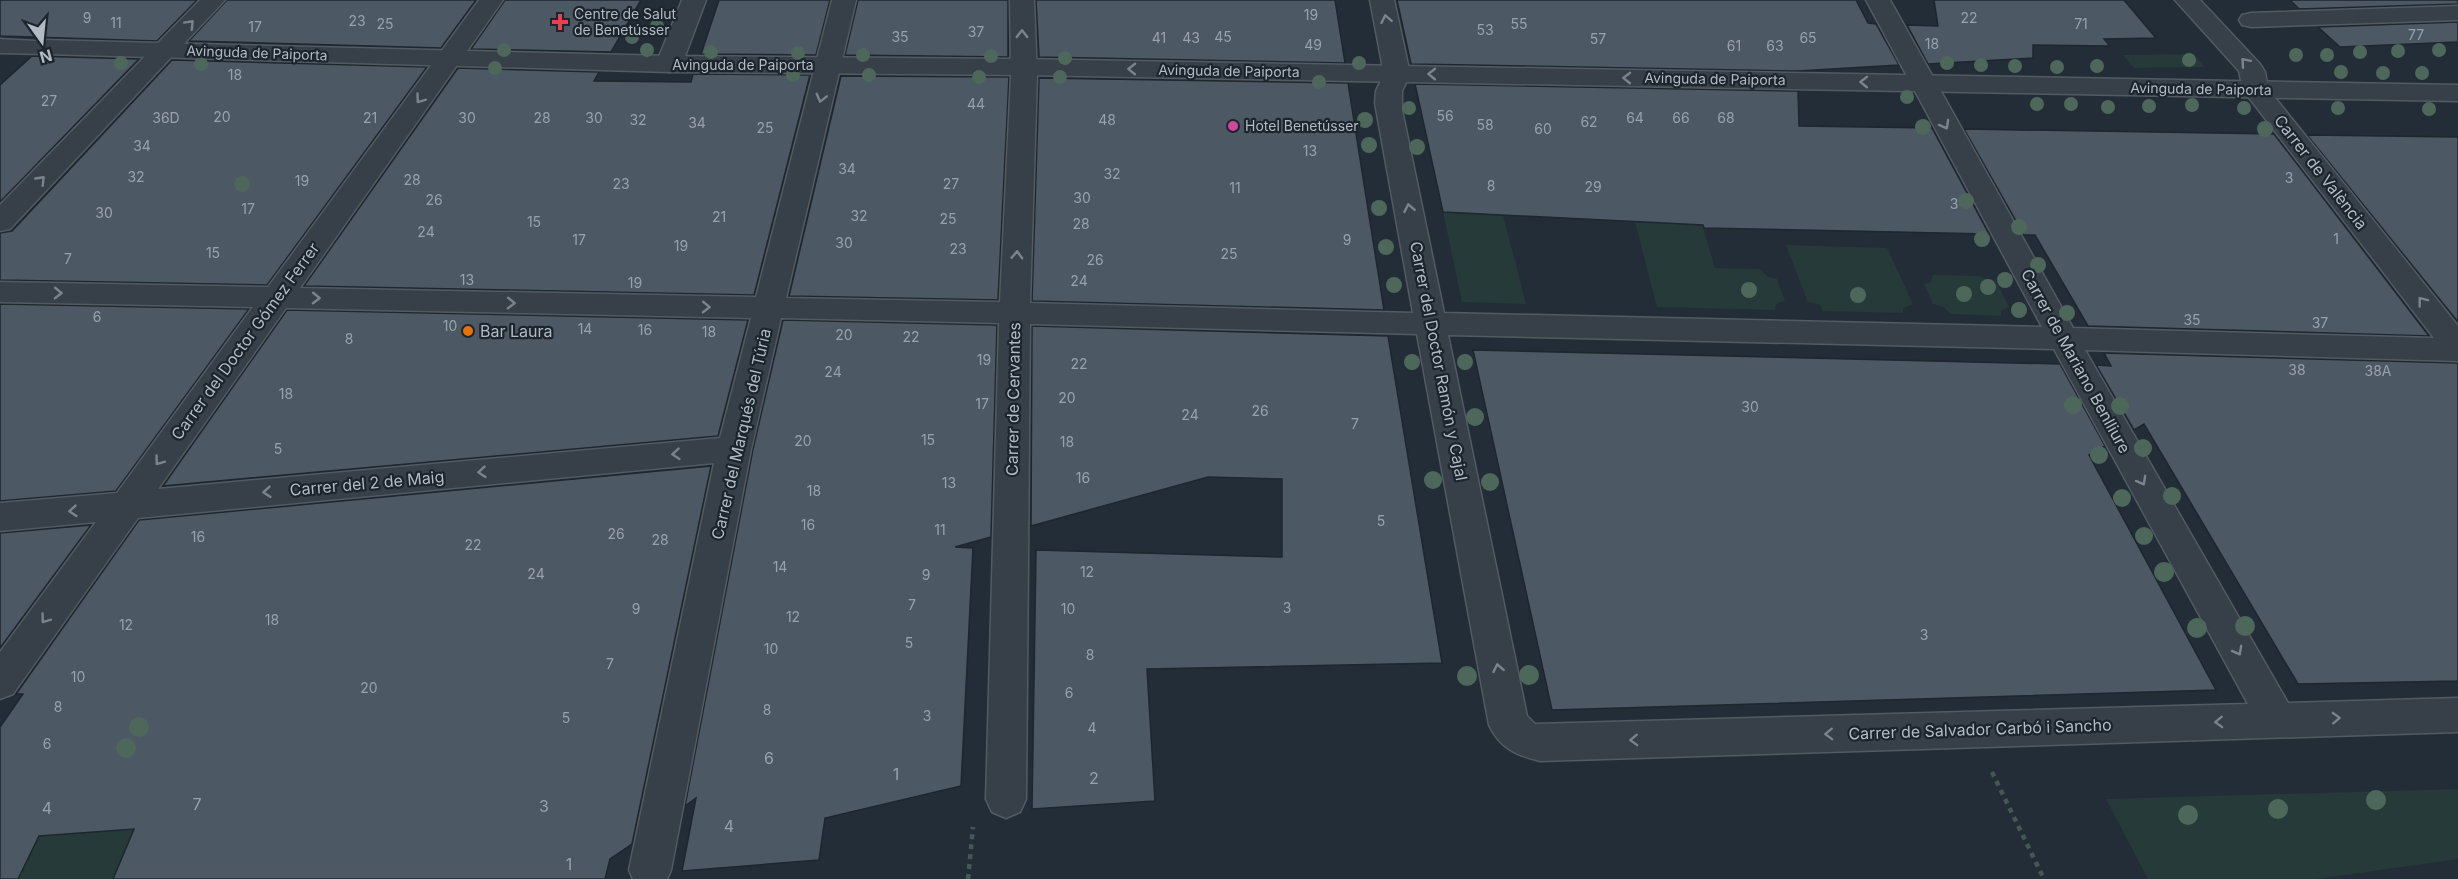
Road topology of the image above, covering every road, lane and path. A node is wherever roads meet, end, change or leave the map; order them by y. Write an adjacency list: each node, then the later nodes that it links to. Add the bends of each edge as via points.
1 (213, 0): 12 (street, one-way to 1)
2 (491, 0): 13 (street, Carrer del Doctor Gómez Ferrer)
3 (694, 0): 14 (street)
4 (844, 0): 15 (street, Carrer del Marqués del Túria)
5 (1022, 0): 16 (street, Carrer de Cervantes, one-way to 5)
6 (1382, 0): 17 (street, Carrer del Doctor Ramón y Cajal, one-way to 6)
7 (1878, 0): 18 (street, Carrer de Mariano Benlliure)
8 (2187, 0): 19 (street, Carrer de València, one-way to 8, via 2251,69)
9 (2458, 13): 10 (street)
10 (2251, 20)
11 (0, 46): 12 (street, Avinguda de Paiporta)
12 (165, 51): 13 (street, Avinguda de Paiporta); 21 (street, one-way to 12)
13 (448, 60): 14 (street, Avinguda de Paiporta); 23 (street, Carrer del Doctor Gómez Ferrer, one-way to 23)
14 (669, 64): 15 (street, Avinguda de Paiporta)
15 (828, 65): 16 (street, Avinguda de Paiporta); 24 (street, Carrer del Marqués del Túria, one-way to 24)
16 (1022, 67): 17 (street, Avinguda de Paiporta, one-way to 16); 25 (street, Carrer de Cervantes, one-way to 16)
17 (1397, 74): 18 (street, Avinguda de Paiporta, one-way to 17); 26 (street, Carrer del Doctor Ramón y Cajal, one-way to 17, via 1388,103 1389,89)
18 (1922, 83): 19 (street, Avinguda de Paiporta); 27 (street, Carrer de Mariano Benlliure, one-way to 27)
19 (2256, 90): 20 (street, Avinguda de Paiporta); 28 (street, Carrer de València, one-way to 19)
20 (2458, 93)
21 (0, 222)
22 (0, 292): 23 (street, one-way to 23)
23 (275, 298): 24 (street, one-way to 24); 30 (street, Carrer del Doctor Gómez Ferrer, one-way to 30)
24 (769, 309): 25 (street); 29 (street, Carrer del Marqués del Túria)
25 (1015, 314): 26 (street); 37 (street, Carrer de Cervantes)
26 (1432, 326): 27 (street); 35 (street, Carrer del Doctor Ramón y Cajal, one-way to 26)
27 (2063, 338): 28 (street); 34 (street, Carrer de Mariano Benlliure, one-way to 34)
28 (2458, 348)
29 (734, 449): 30 (street, Carrer del 2 de Maig, one-way to 30); 39 (street, Carrer del Marqués del Túria)
30 (127, 506): 31 (street, Carrer del 2 de Maig, one-way to 31); 32 (street, Carrer del Doctor Gómez Ferrer, one-way to 32)
31 (0, 517)
32 (0, 682)
33 (2458, 715): 34 (street, Carrer de Salvador Carbó i Sancho, one-way to 33)
34 (2277, 720): 36 (street, Carrer de Salvador Carbó i Sancho, one-way to 36)
35 (1509, 725): 36 (street, Carrer de Salvador Carbó i Sancho, one-way to 35, via 1540,742 1524,739)
36 (1971, 729): 41 (path)
37 (1006, 799)
38 (973, 824): 40 (path)
39 (650, 870)
40 (968, 879)
41 (2043, 879)

